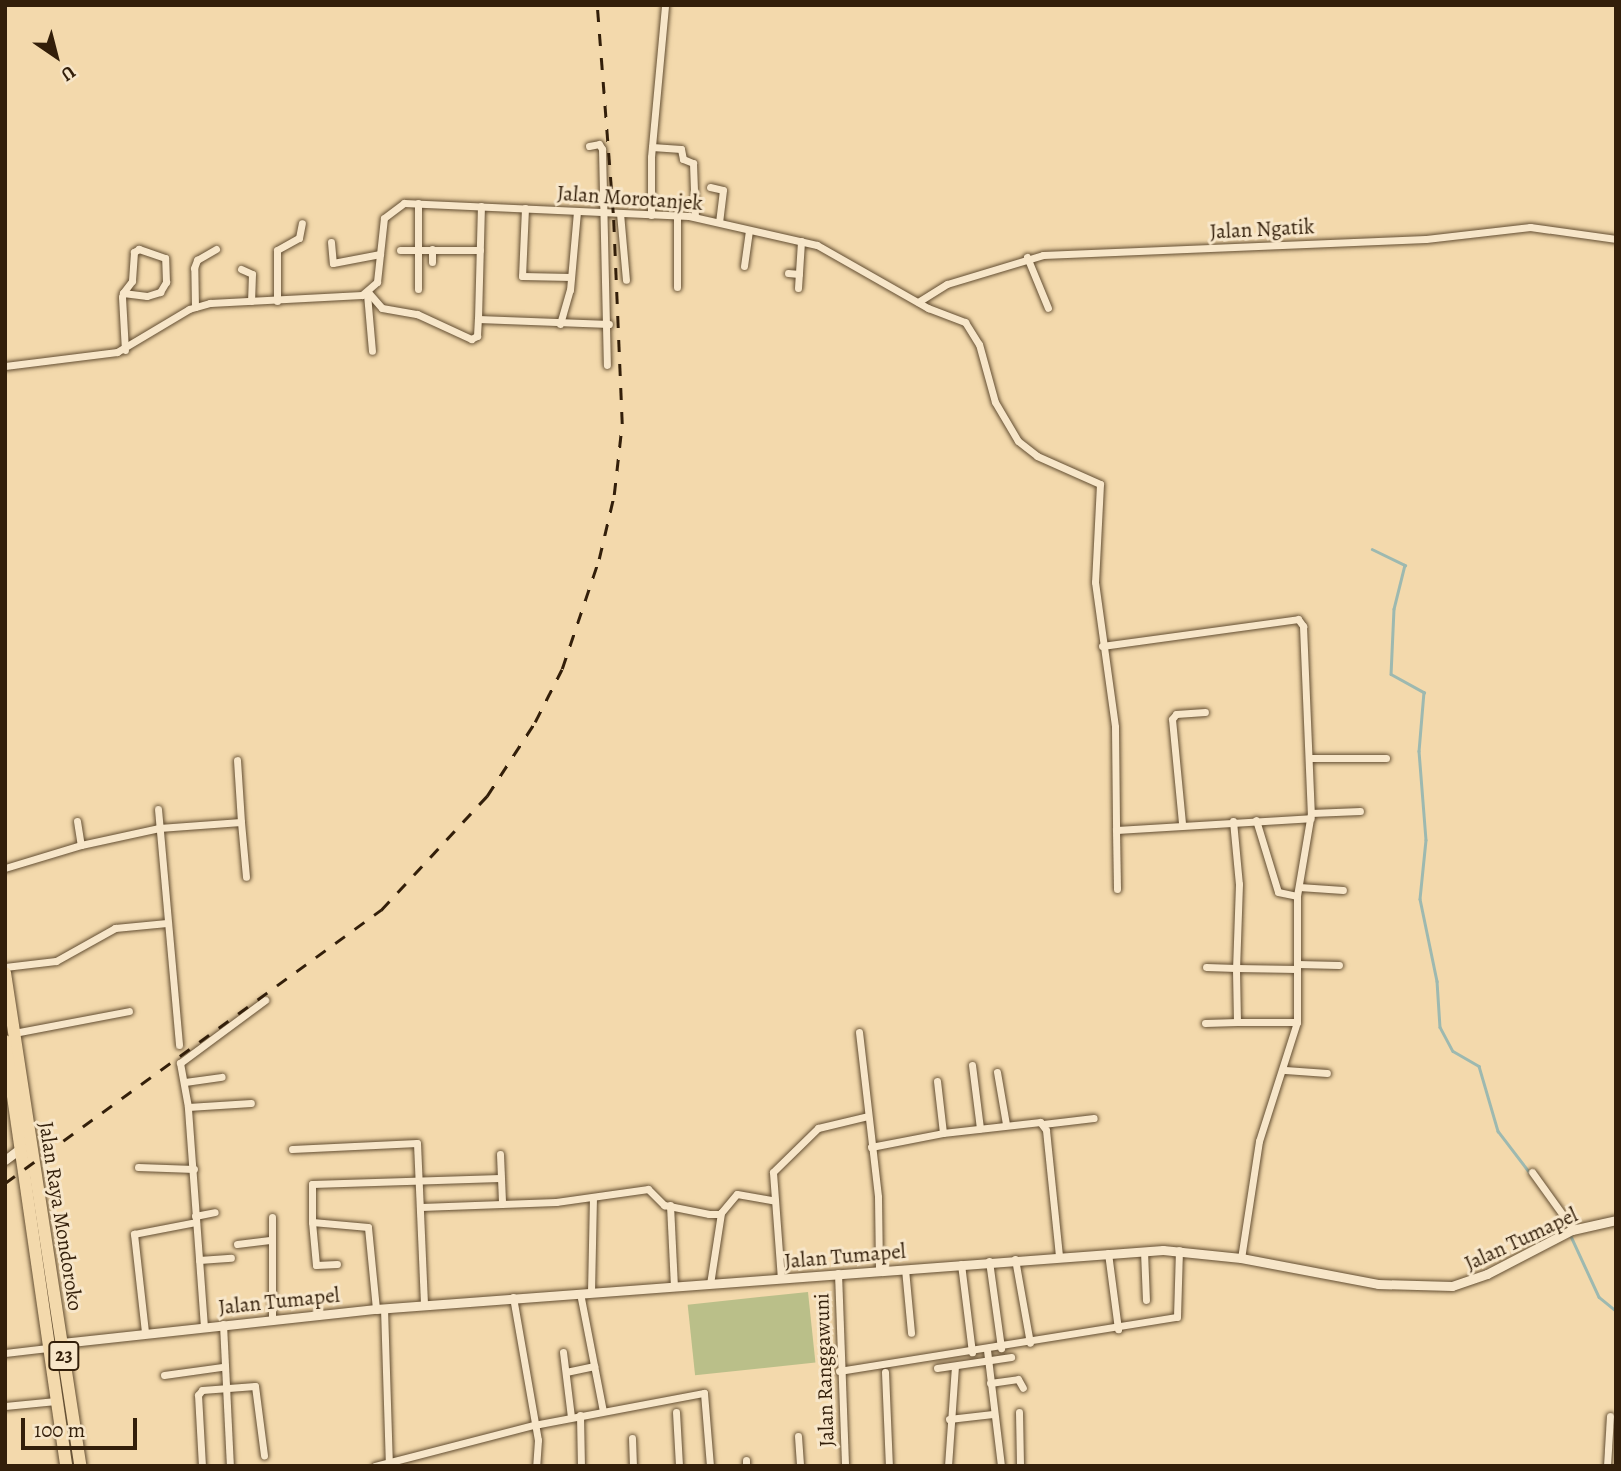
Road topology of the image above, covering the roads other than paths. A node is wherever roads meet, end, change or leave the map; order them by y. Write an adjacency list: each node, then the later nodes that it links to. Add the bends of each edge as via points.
1 (666, 5): 3 (street)
2 (589, 146): 9 (street, via 599,144 602,149)
3 (652, 147): 11 (street); 13 (street, via 681,149 683,159 693,163)
4 (710, 187): 14 (street, via 723,190)
5 (418, 203): 6 (street, Jalan Morotanjek); 21 (street); 25 (street, Jalan Morotanjek, via 398,205 384,218)
6 (481, 206): 7 (street, Jalan Morotanjek); 24 (street)
7 (525, 208): 8 (street, Jalan Morotanjek); 32 (street, via 522,276)
8 (578, 212): 9 (street, Jalan Morotanjek); 32 (street)
9 (604, 213): 10 (street, Jalan Morotanjek); 46 (street)
10 (620, 213): 11 (street, Jalan Morotanjek); 33 (street)
11 (651, 215): 12 (street, Jalan Morotanjek)
12 (677, 216): 13 (street, Jalan Morotanjek); 34 (street)
13 (695, 217): 14 (street, Jalan Morotanjek)
14 (719, 222): 16 (street, Jalan Morotanjek)
15 (302, 223): 40 (street, via 299,238 277,250)
16 (750, 232): 18 (street, Jalan Morotanjek); 28 (street)
17 (1616, 239): 26 (street, Jalan Ngatik, via 1530,227 1426,239)
18 (801, 241): 31 (street); 41 (street, Jalan Morotanjek, via 861,266)
19 (331, 242): 25 (street, via 333,263)
20 (216, 248): 42 (street, via 197,260 194,268)
21 (417, 249): 22 (street); 23 (street); 36 (street)
22 (432, 249): 24 (street); 27 (street)
23 (400, 250)
24 (480, 250): 44 (street)
25 (380, 254): 38 (street, Jalan Morotanjek, via 377,282)
26 (1027, 257): 41 (street, Jalan Ngatik, via 947,284); 43 (street)
27 (432, 262)
28 (744, 266)
29 (241, 269): 39 (street, via 252,274)
30 (788, 272): 31 (street)
31 (799, 274): 35 (street)
32 (571, 277): 45 (street)
33 (626, 281)
34 (677, 287)
35 (798, 288)
36 (418, 289)
37 (123, 293): 37 (street, via 147,296 160,292 166,282 165,258 135,250 132,281); 47 (street)
38 (367, 293): 40 (street); 44 (street, via 382,308 417,314 470,339 476,338); 48 (street)
39 (251, 301): 40 (street); 42 (street)
40 (277, 301)
41 (918, 302): 51 (street, Jalan Morotanjek, via 970,326 995,402 1018,442 1045,460 1100,484 1103,490 1094,541)
42 (195, 307): 47 (street)
43 (1048, 308)
44 (478, 319): 45 (street)
45 (560, 324): 46 (street)
46 (609, 324): 49 (street)
47 (125, 349): 50 (street)
48 (372, 351)
49 (607, 365)
50 (5, 366)
51 (1102, 646): 53 (street, via 1298,619 1303,626); 65 (street, via 1115,727)
52 (1205, 712): 63 (street, via 1176,714 1172,719)
53 (1310, 758): 54 (street); 58 (street)
54 (1386, 758)
55 (237, 760): 62 (street)
56 (158, 809): 64 (street)
57 (1360, 811): 58 (street)
58 (1311, 816): 59 (street); 71 (street)
59 (1256, 820): 61 (street); 71 (street, via 1278,892)
60 (77, 821): 66 (street)
61 (1233, 821): 63 (street); 77 (street, via 1239,884)
62 (242, 822): 64 (street); 68 (street)
63 (1182, 823): 65 (street)
64 (159, 828): 66 (street); 72 (street)
65 (1116, 830): 69 (street)
66 (81, 845): 67 (street)
67 (5, 868)
68 (246, 877)
69 (1117, 889)
70 (1343, 890): 71 (street)
71 (1298, 892): 74 (street)
72 (167, 923): 75 (street, via 115,928 57,961); 86 (street)
73 (1339, 965): 74 (street)
74 (1297, 966): 77 (street); 81 (street)
75 (5, 967)
76 (1206, 967): 77 (street)
77 (1236, 968): 83 (street)
78 (5, 973): 84 (highway, Jalan Raya Mondoroko / 23)
79 (265, 1000): 93 (street, via 181,1062)
80 (129, 1011): 84 (street)
81 (1297, 1022): 83 (street); 88 (street)
82 (1205, 1023): 83 (street)
83 (1237, 1023)
84 (9, 1029): 103 (highway, Jalan Raya Mondoroko / 23); 126 (highway, Jalan Raya Mondoroko / 23)
85 (859, 1032): 96 (street)
86 (179, 1045)
87 (972, 1065): 100 (street)
88 (1284, 1070): 90 (street); 133 (street, via 1259,1141)
89 (997, 1072): 98 (street)
90 (1327, 1073)
91 (222, 1077): 93 (street)
92 (937, 1081): 101 (street)
93 (184, 1082): 95 (street)
94 (251, 1103): 95 (street)
95 (188, 1107): 108 (street)
96 (868, 1116): 102 (street); 113 (street, via 826,1125 805,1137 773,1172)
97 (1094, 1118): 99 (street)
98 (1006, 1124): 99 (street); 100 (street)
99 (1043, 1124): 131 (street)
100 (980, 1128): 101 (street)
101 (943, 1132): 102 (street)
102 (871, 1147): 140 (street)
103 (21, 1149): 106 (street); 127 (highway, Jalan Raya Mondoroko / 23)
104 (292, 1149): 111 (street, via 415,1141)
105 (499, 1154): 110 (street)
106 (5, 1160)
107 (138, 1167): 108 (street)
108 (194, 1170): 120 (street)
109 (1532, 1172): 123 (street)
110 (500, 1178): 111 (street); 114 (street)
111 (421, 1180): 116 (street); 122 (street, via 315,1183 310,1188)
112 (593, 1198): 114 (street); 115 (street, via 648,1189 659,1202); 145 (street)
113 (772, 1200): 118 (street, via 742,1193); 142 (street)
114 (502, 1201): 116 (street)
115 (670, 1205): 118 (street); 144 (street)
116 (421, 1207): 149 (street)
117 (215, 1212): 120 (street)
118 (721, 1213): 143 (street)
119 (272, 1217): 124 (street)
120 (195, 1219): 135 (street); 155 (street, via 134,1234)
121 (1616, 1220): 123 (street, Jalan Tumapel)
122 (312, 1222): 137 (street, via 316,1265); 150 (street, via 369,1227)
123 (1571, 1230): 133 (street, Jalan Tumapel, via 1463,1284 1378,1284)
124 (272, 1240): 125 (street); 151 (street)
125 (237, 1244)
126 (49, 1246): 127 (highway); 157 (highway, Jalan Raya Mondoroko / 23)
127 (34, 1248): 159 (highway, Jalan Raya Mondoroko / 23)
128 (1179, 1250): 129 (street, Jalan Tumapel); 133 (street, Jalan Tumapel); 154 (street, via 1177,1317)
129 (1144, 1251): 130 (street, Jalan Tumapel); 148 (street)
130 (1108, 1253): 131 (street, Jalan Tumapel); 154 (street)
131 (1059, 1255): 134 (street, Jalan Tumapel)
132 (231, 1258): 135 (street)
133 (1241, 1258)
134 (1015, 1259): 136 (street, Jalan Tumapel); 158 (street)
135 (199, 1261): 153 (street)
136 (989, 1261): 138 (street, Jalan Tumapel); 160 (street)
137 (337, 1264)
138 (961, 1264): 139 (street, Jalan Tumapel); 162 (street)
139 (905, 1269): 140 (street, Jalan Tumapel); 156 (street)
140 (880, 1271): 141 (street, Jalan Tumapel)
141 (838, 1273): 142 (street, Jalan Tumapel); 173 (street, Jalan Ranggawuni)
142 (781, 1279): 143 (street, Jalan Tumapel)
143 (710, 1284): 144 (street, Jalan Tumapel)
144 (674, 1286): 145 (street, Jalan Tumapel)
145 (592, 1292): 146 (street, Jalan Tumapel)
146 (580, 1293): 147 (street, Jalan Tumapel); 166 (street)
147 (513, 1297): 149 (street, Jalan Tumapel); 186 (street)
148 (1146, 1300)
149 (424, 1305): 150 (street, Jalan Tumapel)
150 (380, 1308): 151 (street, Jalan Tumapel); 190 (street)
151 (272, 1319): 152 (street, Jalan Tumapel)
152 (223, 1324): 153 (street, Jalan Tumapel); 168 (street)
153 (204, 1327): 155 (street, Jalan Tumapel)
154 (1118, 1329): 158 (street)
155 (145, 1332): 157 (street, Jalan Tumapel)
156 (911, 1333)
157 (62, 1343): 192 (highway, Jalan Raya Mondoroko / 23)
158 (1030, 1343): 160 (street)
159 (48, 1348): 163 (street); 177 (highway, Jalan Raya Mondoroko / 23)
160 (1000, 1348): 164 (street)
161 (563, 1352): 170 (street)
162 (972, 1352): 164 (street); 173 (street)
163 (5, 1353)
164 (987, 1355): 165 (street); 167 (street); 174 (street)
165 (1011, 1357)
166 (594, 1366): 170 (street); 179 (street)
167 (955, 1366): 169 (street); 185 (street)
168 (222, 1367): 172 (street); 176 (street)
169 (937, 1368)
170 (566, 1372): 184 (street)
171 (885, 1372): 203 (street)
172 (164, 1375)
173 (839, 1375): 202 (street, Jalan Ranggawuni)
174 (990, 1383): 175 (street, via 1018,1379); 182 (street)
175 (1023, 1388)
176 (224, 1390): 189 (street, via 256,1387); 193 (street, via 202,1390 198,1395); 194 (street)
177 (56, 1401): 178 (street); 191 (highway, Jalan Raya Mondoroko / 23)
178 (5, 1406)
179 (603, 1411): 184 (street); 200 (street, via 705,1397)
180 (676, 1412): 199 (street)
181 (1019, 1412): 206 (street)
182 (993, 1414): 185 (street); 205 (street)
183 (1610, 1416): 207 (street)
184 (577, 1418): 186 (street); 197 (street)
185 (949, 1419): 204 (street)
186 (534, 1425): 190 (street); 196 (street)
187 (798, 1436): 201 (street)
188 (632, 1438): 198 (street)
189 (264, 1455)
190 (389, 1465): 195 (street)
191 (66, 1466)
192 (80, 1466)
193 (202, 1466)
194 (230, 1466)
195 (375, 1466)
196 (536, 1466)
197 (581, 1466)
198 (633, 1466)
199 (679, 1466)
200 (710, 1466)
201 (800, 1466)
202 (845, 1466)
203 (889, 1466)
204 (948, 1466)
205 (1001, 1466)
206 (1020, 1466)
207 (1607, 1466)

